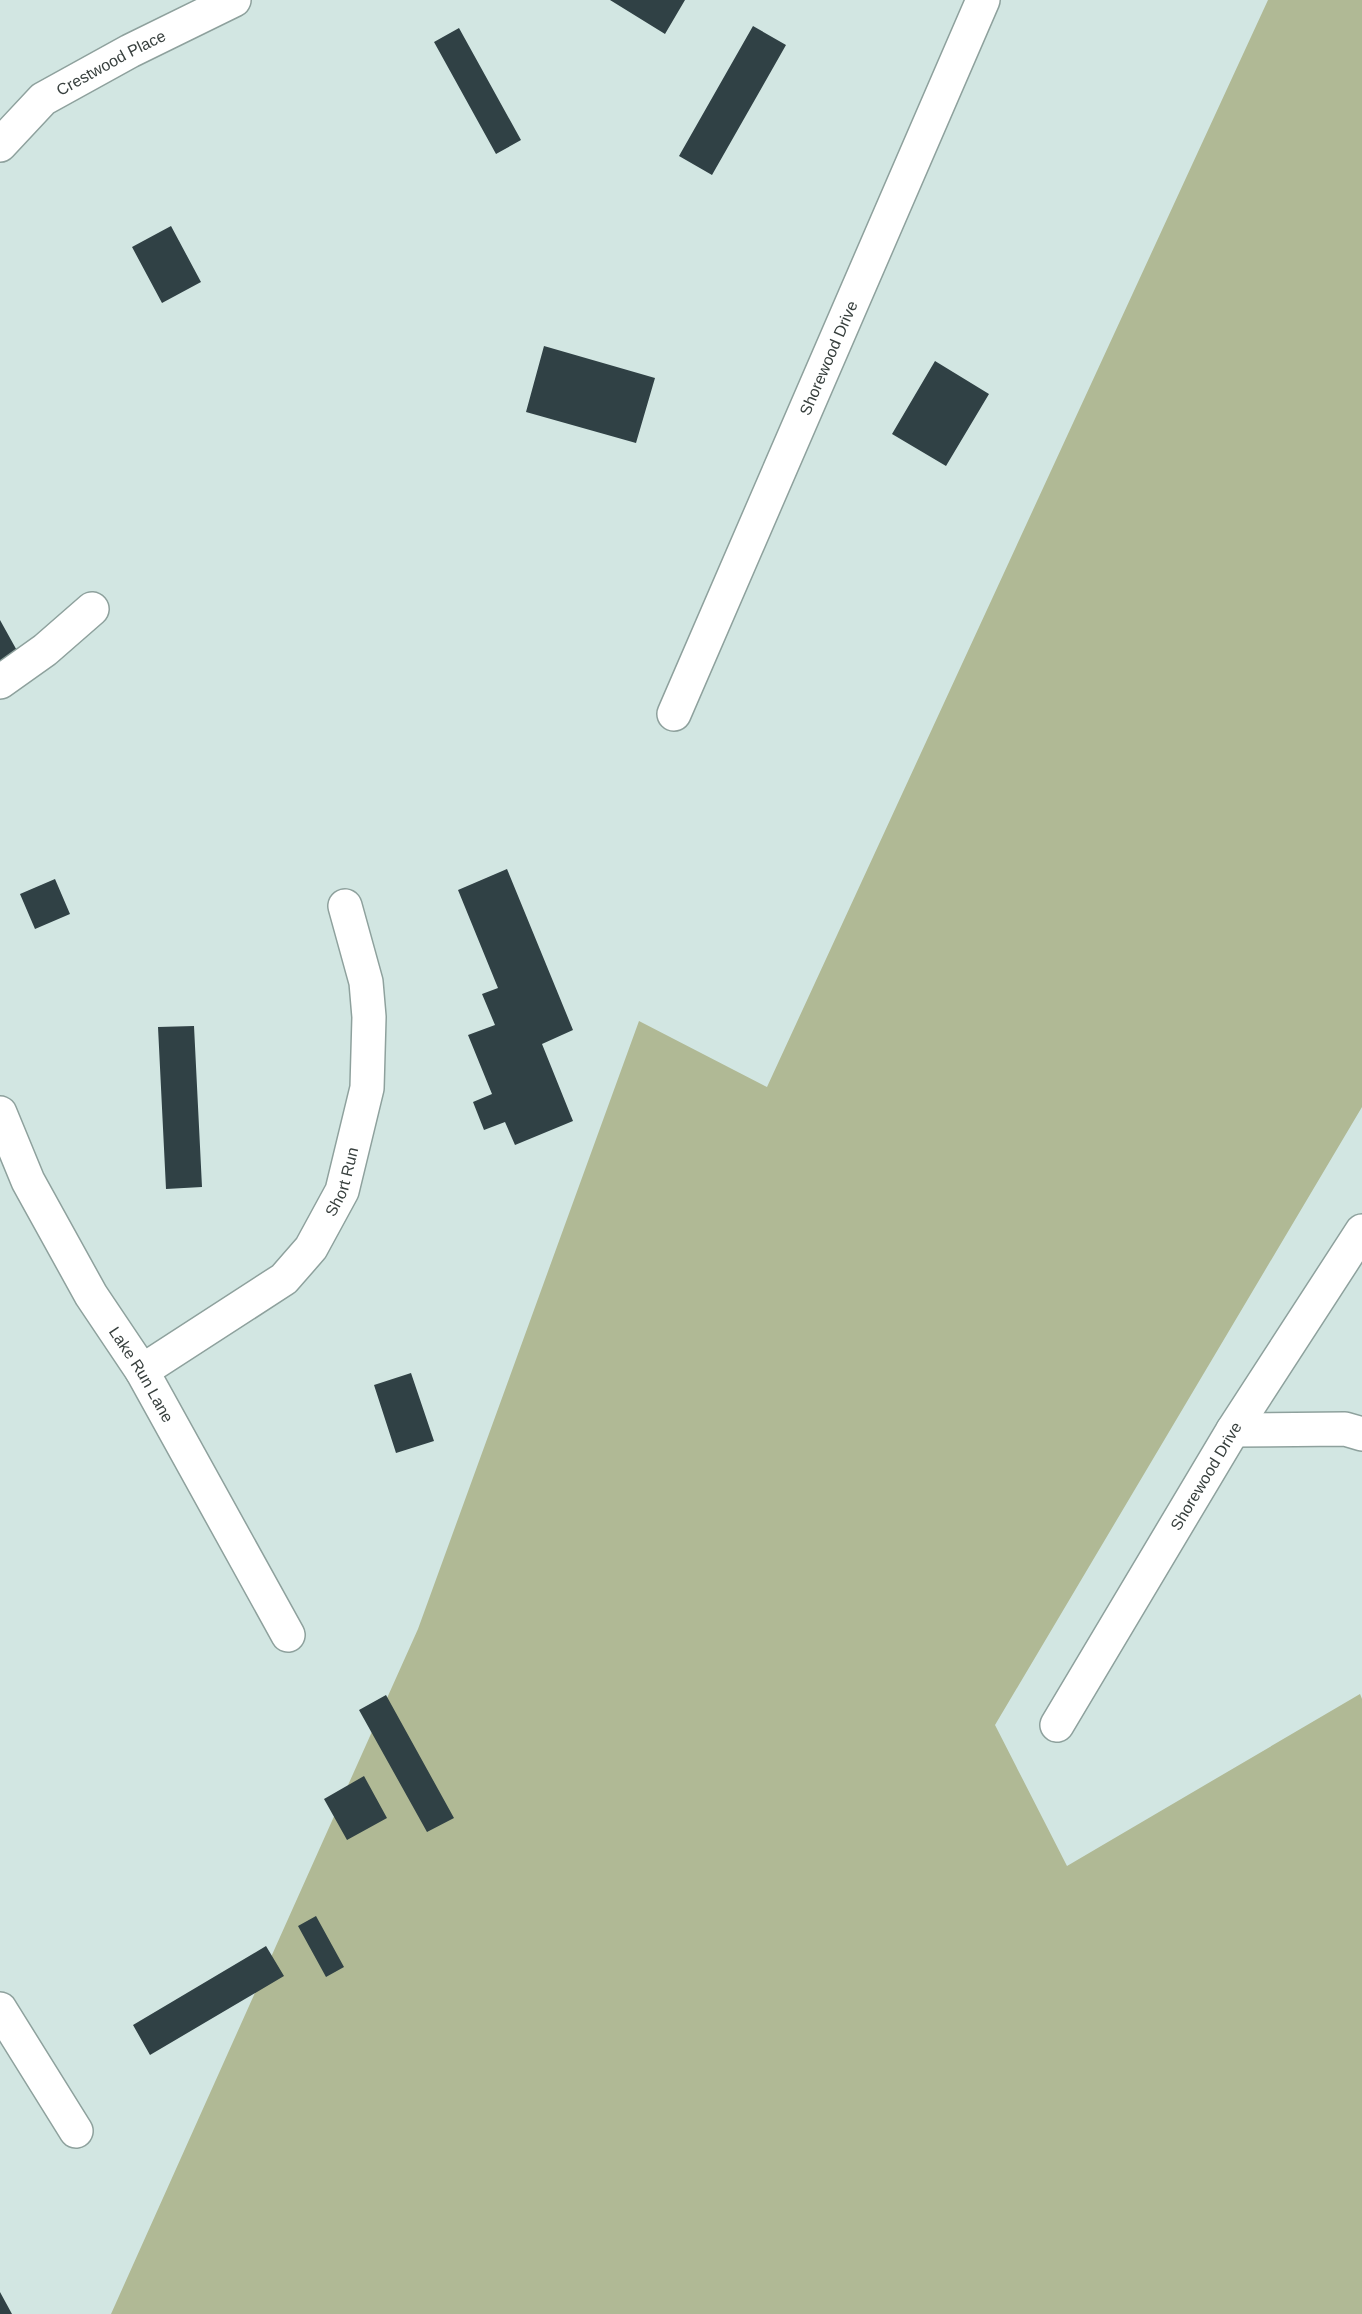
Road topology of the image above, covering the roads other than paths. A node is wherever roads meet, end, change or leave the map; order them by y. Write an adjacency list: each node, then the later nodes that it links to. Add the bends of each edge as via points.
1 (234, 0): 3 (street, Crestwood Place, via 42,99)
2 (984, 0): 6 (street, Shorewood Drive)
3 (0, 145)
4 (92, 609): 5 (street)
5 (0, 682)
6 (674, 714)
7 (345, 906): 10 (street, Short Run, via 366,982 369,1017 367,1088 342,1191 311,1248 284,1279)
8 (2, 1122): 10 (street, Lake Run Lane, via 28,1181 91,1295)
9 (1362, 1231): 11 (street, Shorewood Drive)
10 (142, 1371): 13 (street, Lake Run Lane)
11 (1233, 1430): 12 (street, via 1346,1429); 14 (street, Shorewood Drive)
12 (1362, 1434)
13 (288, 1635)
14 (1057, 1725)
15 (0, 2009): 16 (street)
16 (76, 2131)

